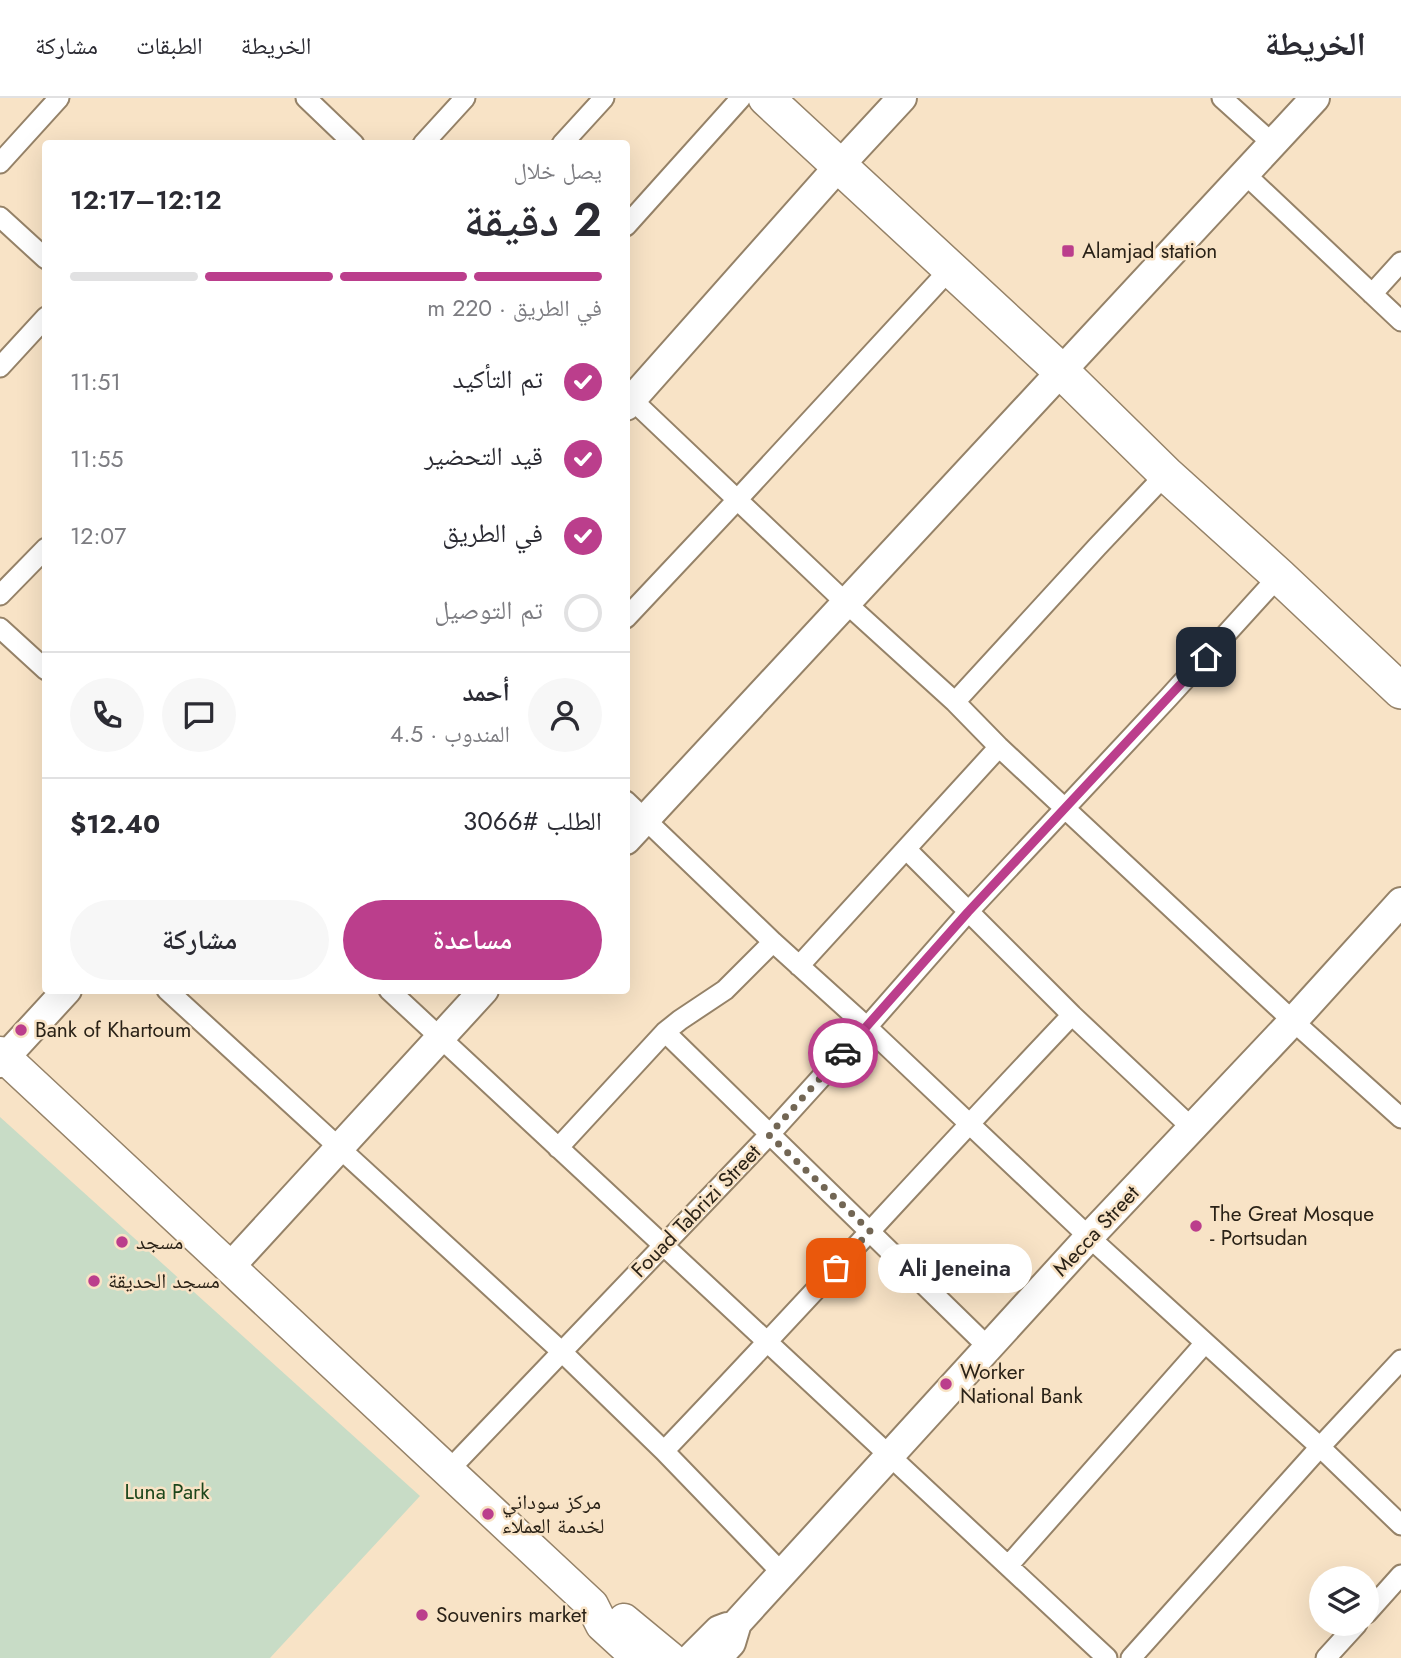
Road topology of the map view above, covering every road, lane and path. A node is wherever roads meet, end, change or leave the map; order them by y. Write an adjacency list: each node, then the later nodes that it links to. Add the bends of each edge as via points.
1 (59, 98): 14 (street)
2 (306, 98): 10 (street)
3 (465, 98): 11 (street)
4 (604, 98): 12 (street)
5 (741, 98): 18 (street)
6 (765, 98): 15 (highway)
7 (902, 98): 15 (street)
8 (1222, 98): 13 (street)
9 (1315, 98): 13 (street)
10 (350, 140)
11 (427, 140)
12 (566, 140)
13 (1273, 144): 16 (street)
14 (0, 163)
15 (839, 166): 21 (highway); 27 (street)
16 (1245, 174): 22 (street); 26 (street)
17 (0, 218): 19 (street)
18 (630, 222)
19 (42, 255)
20 (1401, 262): 22 (street)
21 (950, 269): 26 (highway); 30 (street)
22 (1372, 294): 24 (street)
23 (42, 321): 25 (street)
24 (1401, 321)
25 (0, 367)
26 (1061, 371): 29 (highway); 34 (street)
27 (630, 399)
28 (630, 401): 30 (street)
29 (1166, 474): 32 (highway); 39 (street)
30 (737, 500): 34 (street); 35 (street)
31 (42, 552): 33 (street)
32 (1279, 576): 38 (highway); 41 (street, Fouad Tabrizi Street)
33 (0, 595)
34 (846, 603): 39 (street); 42 (street)
35 (630, 614)
36 (0, 628): 37 (street)
37 (42, 666)
38 (1401, 691)
39 (955, 702): 40 (street)
40 (999, 747): 41 (street); 44 (street)
41 (1066, 808): 46 (street, Fouad Tabrizi Street); 54 (street)
42 (636, 811): 43 (street); 47 (street)
43 (630, 828)
44 (907, 850): 46 (street); 48 (street)
45 (1401, 902): 54 (street, Mecca Street)
46 (968, 912): 53 (street); 55 (street, Fouad Tabrizi Street)
47 (773, 942): 48 (street); 56 (street, via 725,990)
48 (799, 966): 55 (street)
49 (63, 994): 58 (street)
50 (171, 994): 63 (street)
51 (393, 994): 57 (street)
52 (480, 994): 57 (street)
53 (1072, 1015): 60 (street); 61 (street)
54 (1293, 1021): 59 (street); 61 (street, Mecca Street)
55 (867, 1027): 60 (street); 62 (street, Fouad Tabrizi Street)
56 (665, 1032): 62 (street); 64 (street)
57 (439, 1038): 63 (street); 64 (street)
58 (2, 1058): 68 (main road)
59 (1401, 1118)
60 (969, 1124): 65 (street); 66 (street)
61 (1192, 1128): 66 (street, Mecca Street)
62 (769, 1135): 65 (street); 67 (street, Fouad Tabrizi Street)
63 (339, 1147): 68 (street); 72 (street)
64 (558, 1148): 67 (street)
65 (870, 1231): 69 (street); 71 (street)
66 (1089, 1237): 70 (street); 71 (street, Mecca Street)
67 (662, 1245): 69 (street); 72 (street, Fouad Tabrizi Street)
68 (230, 1267): 77 (main road)
69 (768, 1343): 75 (street); 76 (street)
70 (1205, 1343): 74 (street); 79 (street)
71 (989, 1348): 76 (street, Mecca Street)
72 (562, 1352): 75 (street); 77 (street, Fouad Tabrizi Street)
73 (1399, 1366): 74 (street)
74 (1320, 1447): 78 (street); 91 (street)
75 (664, 1451): 80 (street)
76 (888, 1455): 79 (street); 80 (street, Mecca Street)
77 (449, 1470): 83 (main road)
78 (1401, 1525)
79 (1008, 1566): 90 (street)
80 (782, 1573): 84 (street, Mecca Street)
81 (1401, 1576): 82 (street)
82 (1379, 1600)
83 (592, 1605): 86 (main road, via 602,1625); 87 (main road, via 614,1611)
84 (737, 1623): 88 (street, Mecca Street, via 719,1630); 89 (street, Mecca Street, via 731,1643)
85 (1346, 1636): 92 (street)
86 (638, 1658)
87 (670, 1658)
88 (691, 1658)
89 (717, 1658)
90 (1107, 1658)
91 (1131, 1658)
92 (1326, 1658)

